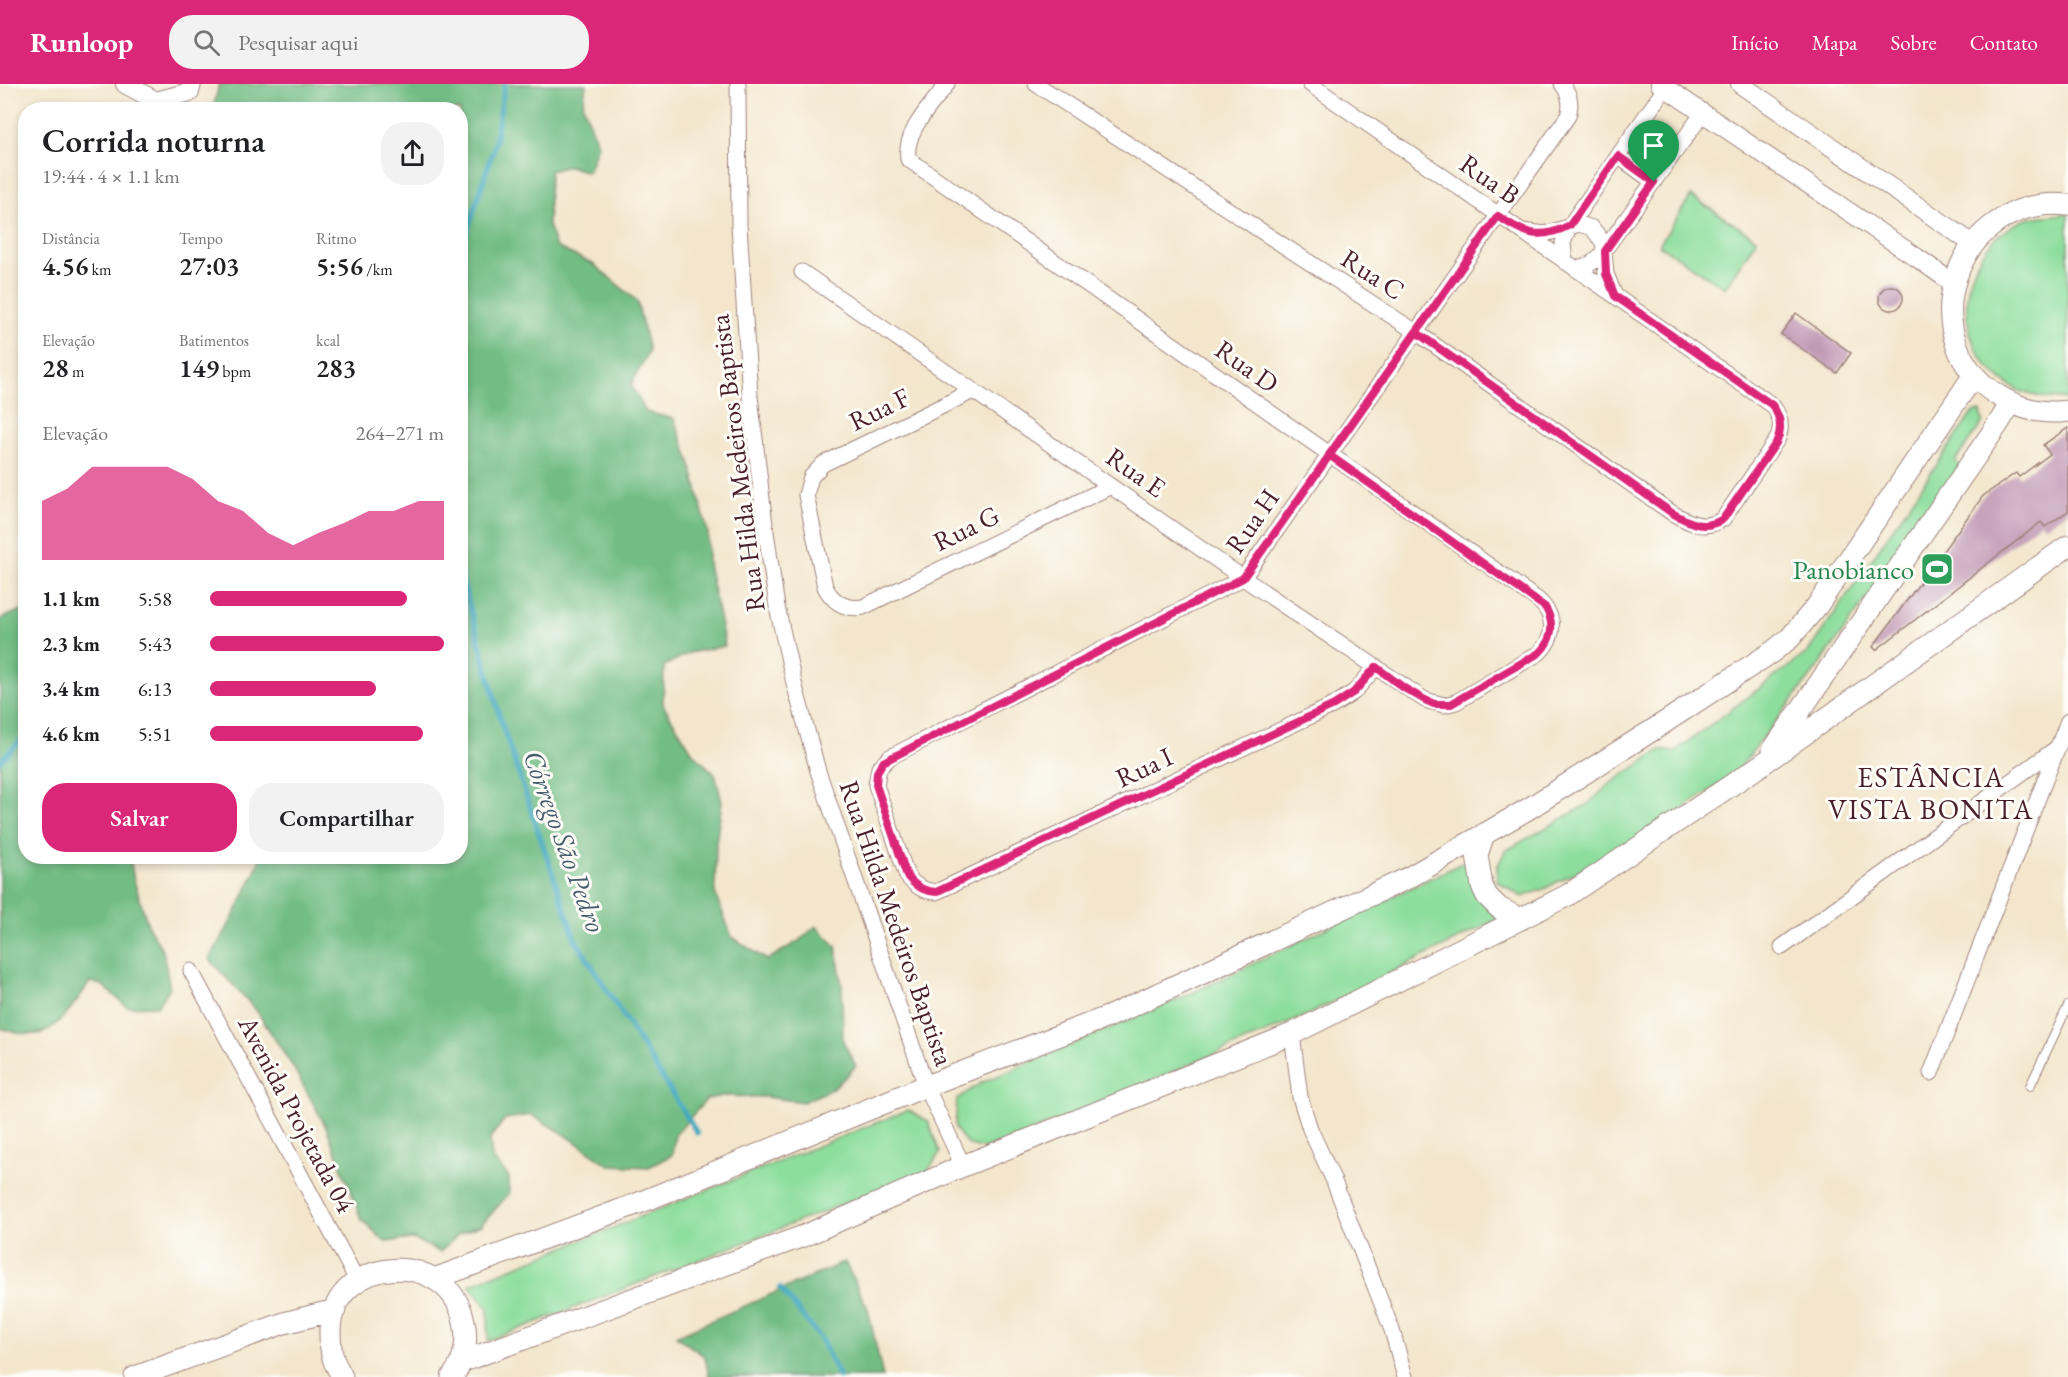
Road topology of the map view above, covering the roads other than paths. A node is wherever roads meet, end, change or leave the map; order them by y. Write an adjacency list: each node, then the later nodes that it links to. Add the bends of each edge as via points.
1 (125, 84): 9 (street, via 156,101)
2 (738, 84): 47 (street, Rua Hilda Medeiros Baptista, via 739,225 750,396 777,607 818,771)
3 (947, 84): 28 (street, Rua D, via 909,137 908,159)
4 (1036, 84): 23 (street, Rua C)
5 (1310, 84): 14 (street, Rua B)
6 (1562, 84): 14 (street, Rua H, via 1570,101 1568,116)
7 (1740, 84): 17 (street)
8 (1665, 85): 10 (street); 11 (street)
9 (191, 88)
10 (1703, 113): 12 (street); 21 (street)
11 (1618, 156): 12 (street); 15 (street)
12 (1654, 182): 18 (street)
13 (2068, 205): 17 (main road, via 2041,205 2010,214 1983,232)
14 (1498, 216): 16 (street, Rua B); 23 (street, Rua H)
15 (1570, 225): 16 (street, via 1545,234); 18 (street, via 1592,228 1601,237); 19 (street, via 1563,243)
16 (1519, 231): 19 (street, Rua B)
17 (1973, 244): 21 (main road)
18 (1605, 251): 19 (street, via 1589,265); 22 (street, via 1606,274)
19 (1570, 266): 22 (street, Rua B)
20 (802, 272): 25 (street, Rua E)
21 (1954, 284): 24 (main road, via 1953,332)
22 (1615, 296): 30 (street, Rua B, via 1772,405 1778,413 1781,423 1776,443 1726,516)
23 (1416, 332): 28 (street, Rua H); 30 (street, Rua C, via 1672,513 1691,524)
24 (1974, 375): 26 (main road); 39 (main road, via 1817,606 1790,638 1656,728)
25 (974, 391): 29 (street, Rua E); 33 (street, Rua F, via 823,464 811,477 806,495 825,586)
26 (2011, 403): 27 (main road, via 2043,412); 38 (main road)
27 (2068, 411)
28 (1329, 455): 32 (street, Rua H); 35 (street, Rua D, via 1529,594 1552,619 1549,641 1539,653 1461,700)
29 (1111, 486): 32 (street, Rua E); 33 (street, Rua G, via 863,607)
30 (1711, 525)
31 (2068, 546): 38 (main road)
32 (1243, 578): 34 (street, Rua E); 40 (street, Rua H, via 890,757 879,768 876,785 907,876)
33 (842, 605)
34 (1376, 667): 35 (street, Rua E, via 1425,700); 40 (street, Rua I, via 1354,692 1334,705 936,892)
35 (1444, 705)
36 (2068, 721): 37 (street)
37 (2058, 747): 42 (street); 46 (street)
38 (1764, 763): 41 (main road, via 1568,895)
39 (1484, 834): 41 (main road, via 1477,855 1482,886 1499,908); 47 (main road, via 1408,878 1110,1016)
40 (922, 889)
41 (1521, 919): 45 (main road)
42 (1782, 947)
43 (191, 971): 51 (street, Avenida Projetada 04)
44 (2068, 1006): 48 (lane)
45 (1292, 1034): 49 (main road); 56 (street, via 1300,1096 1310,1129 1392,1330)
46 (1931, 1073)
47 (926, 1086): 49 (street, Rua Hilda Medeiros Baptista); 50 (main road, via 639,1203)
48 (2030, 1086)
49 (963, 1166): 53 (main road, via 806,1235)
50 (434, 1279): 51 (main road, via 403,1268 384,1270); 53 (main road, via 453,1295 462,1312 465,1351)
51 (358, 1282): 52 (main road)
52 (336, 1310): 54 (main road, via 330,1342); 55 (main road, via 284,1323)
53 (457, 1370)
54 (336, 1372)
55 (135, 1377)
56 (1405, 1377)

